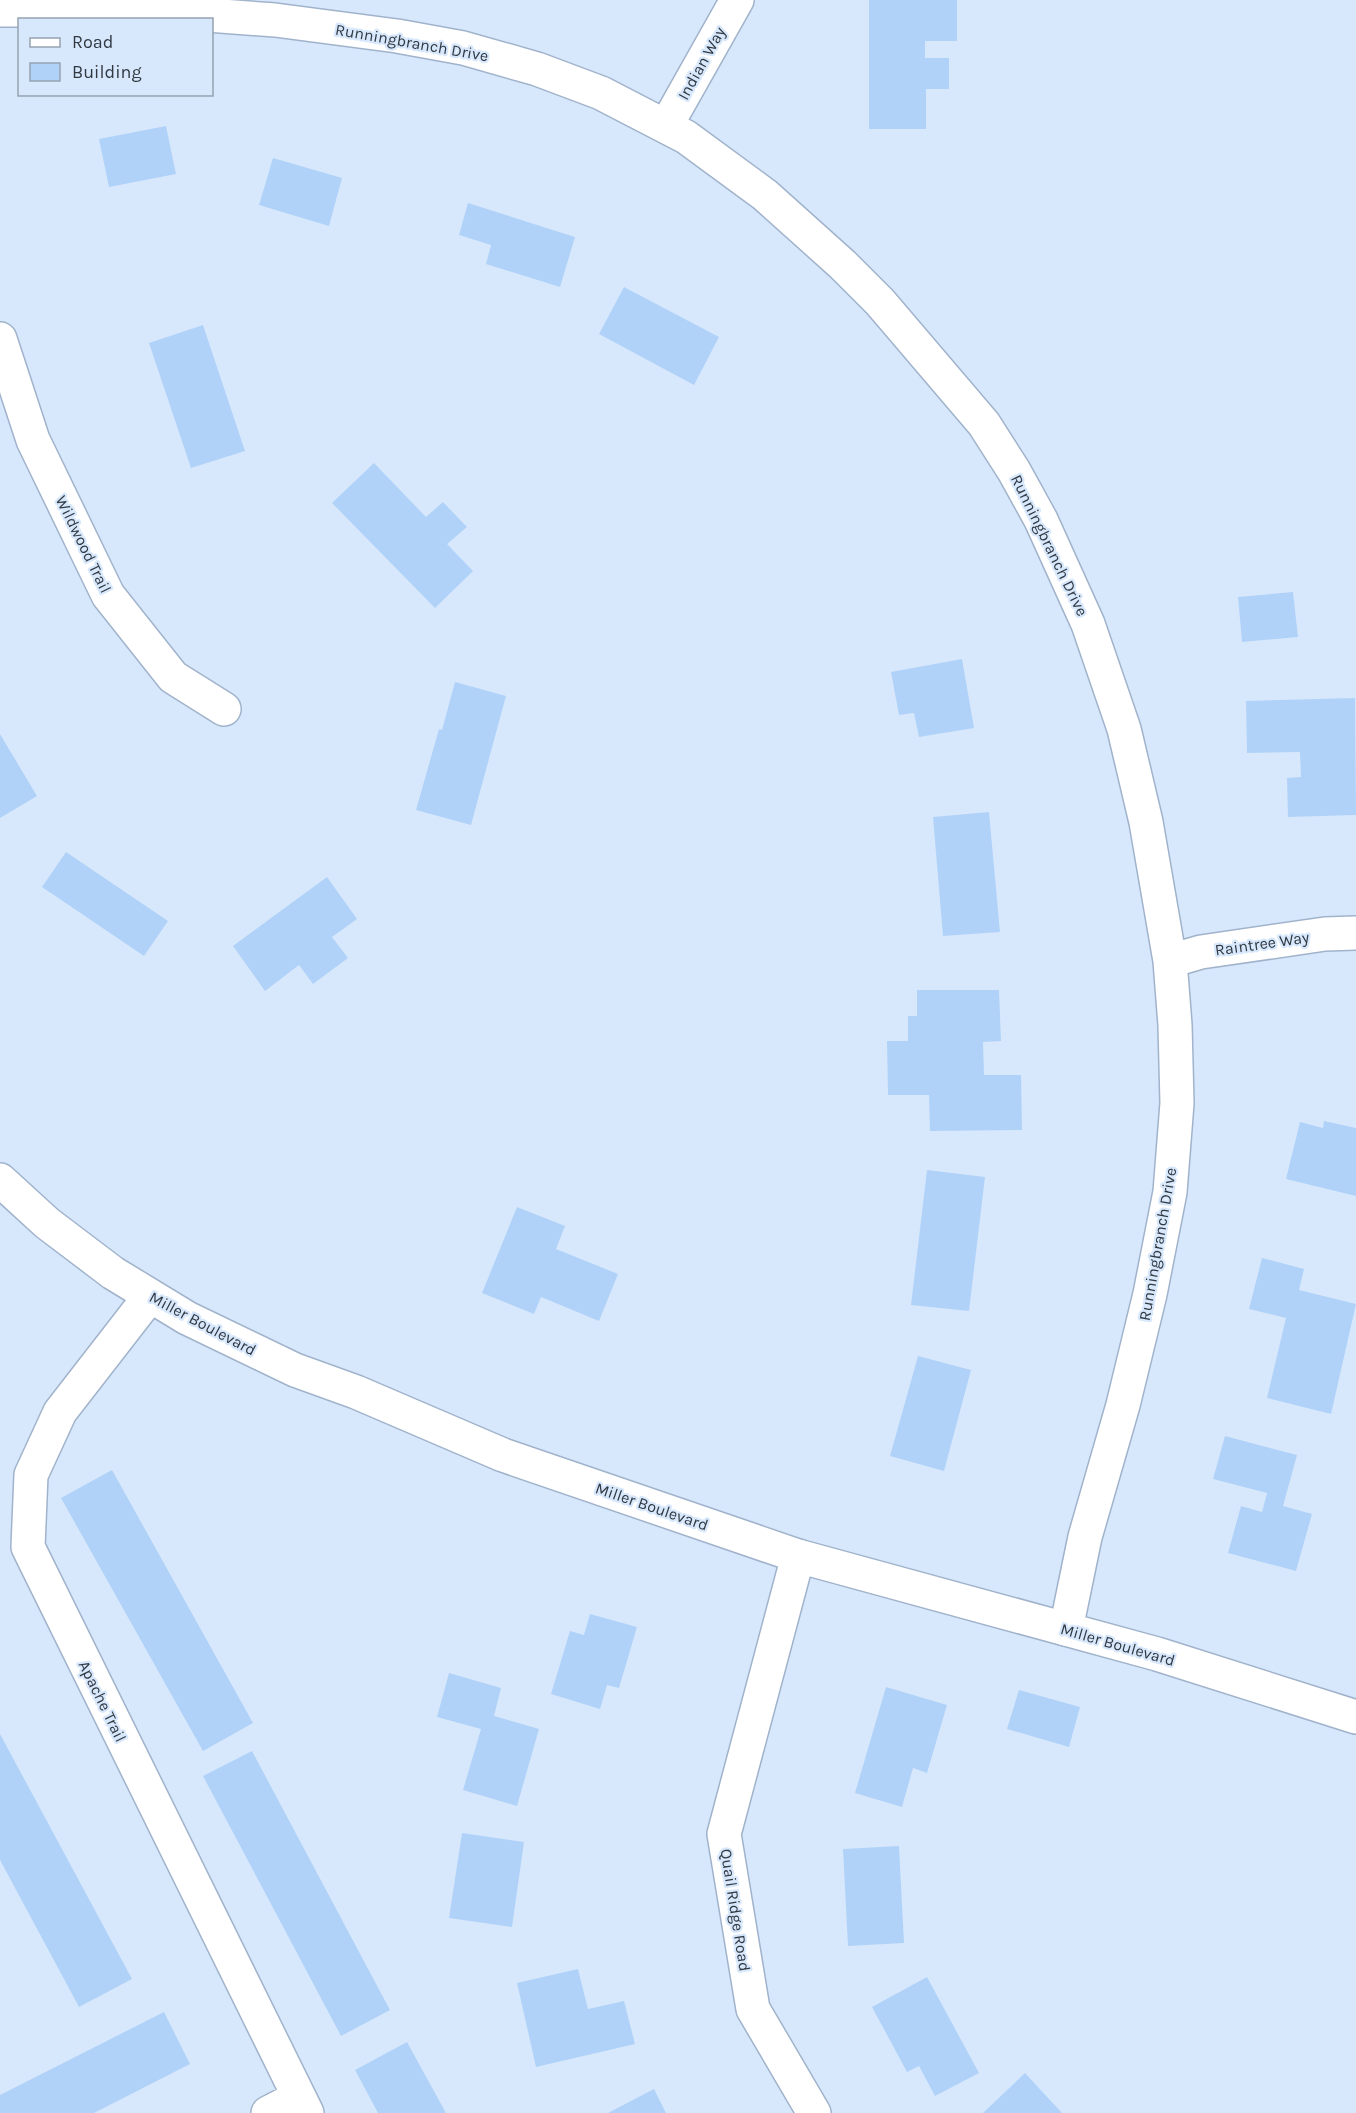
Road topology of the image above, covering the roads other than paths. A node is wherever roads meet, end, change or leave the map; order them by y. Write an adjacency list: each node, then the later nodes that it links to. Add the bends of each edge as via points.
1 (736, 0): 3 (street, Indian Way)
2 (0, 10): 3 (street, Runningbranch Drive, via 181,13 397,36 463,48 537,69 602,93)
3 (666, 126): 7 (street, Runningbranch Drive, via 765,195 843,265 880,302 984,424 1014,471 1088,624 1124,729 1146,822)
4 (0, 339): 5 (street, Wildwood Trail, via 33,440 108,595 173,677)
5 (224, 710)
6 (1356, 933): 7 (street, Raintree Way, via 1201,952)
7 (1170, 961): 11 (street, Runningbranch Drive, via 1177,1103 1170,1192 1150,1294 1085,1537)
8 (0, 1180): 9 (street, Miller Boulevard, via 47,1223)
9 (150, 1296): 10 (street, Miller Boulevard, via 295,1370 503,1455); 13 (street, Apache Trail, via 60,1412 32,1474 28,1547)
10 (798, 1556): 11 (street, Miller Boulevard); 15 (street, Quail Ridge Road, via 724,1834 753,2009)
11 (1066, 1629): 12 (street, Miller Boulevard)
12 (1356, 1717)
13 (303, 2105): 14 (street)
14 (268, 2113)
15 (814, 2113)

